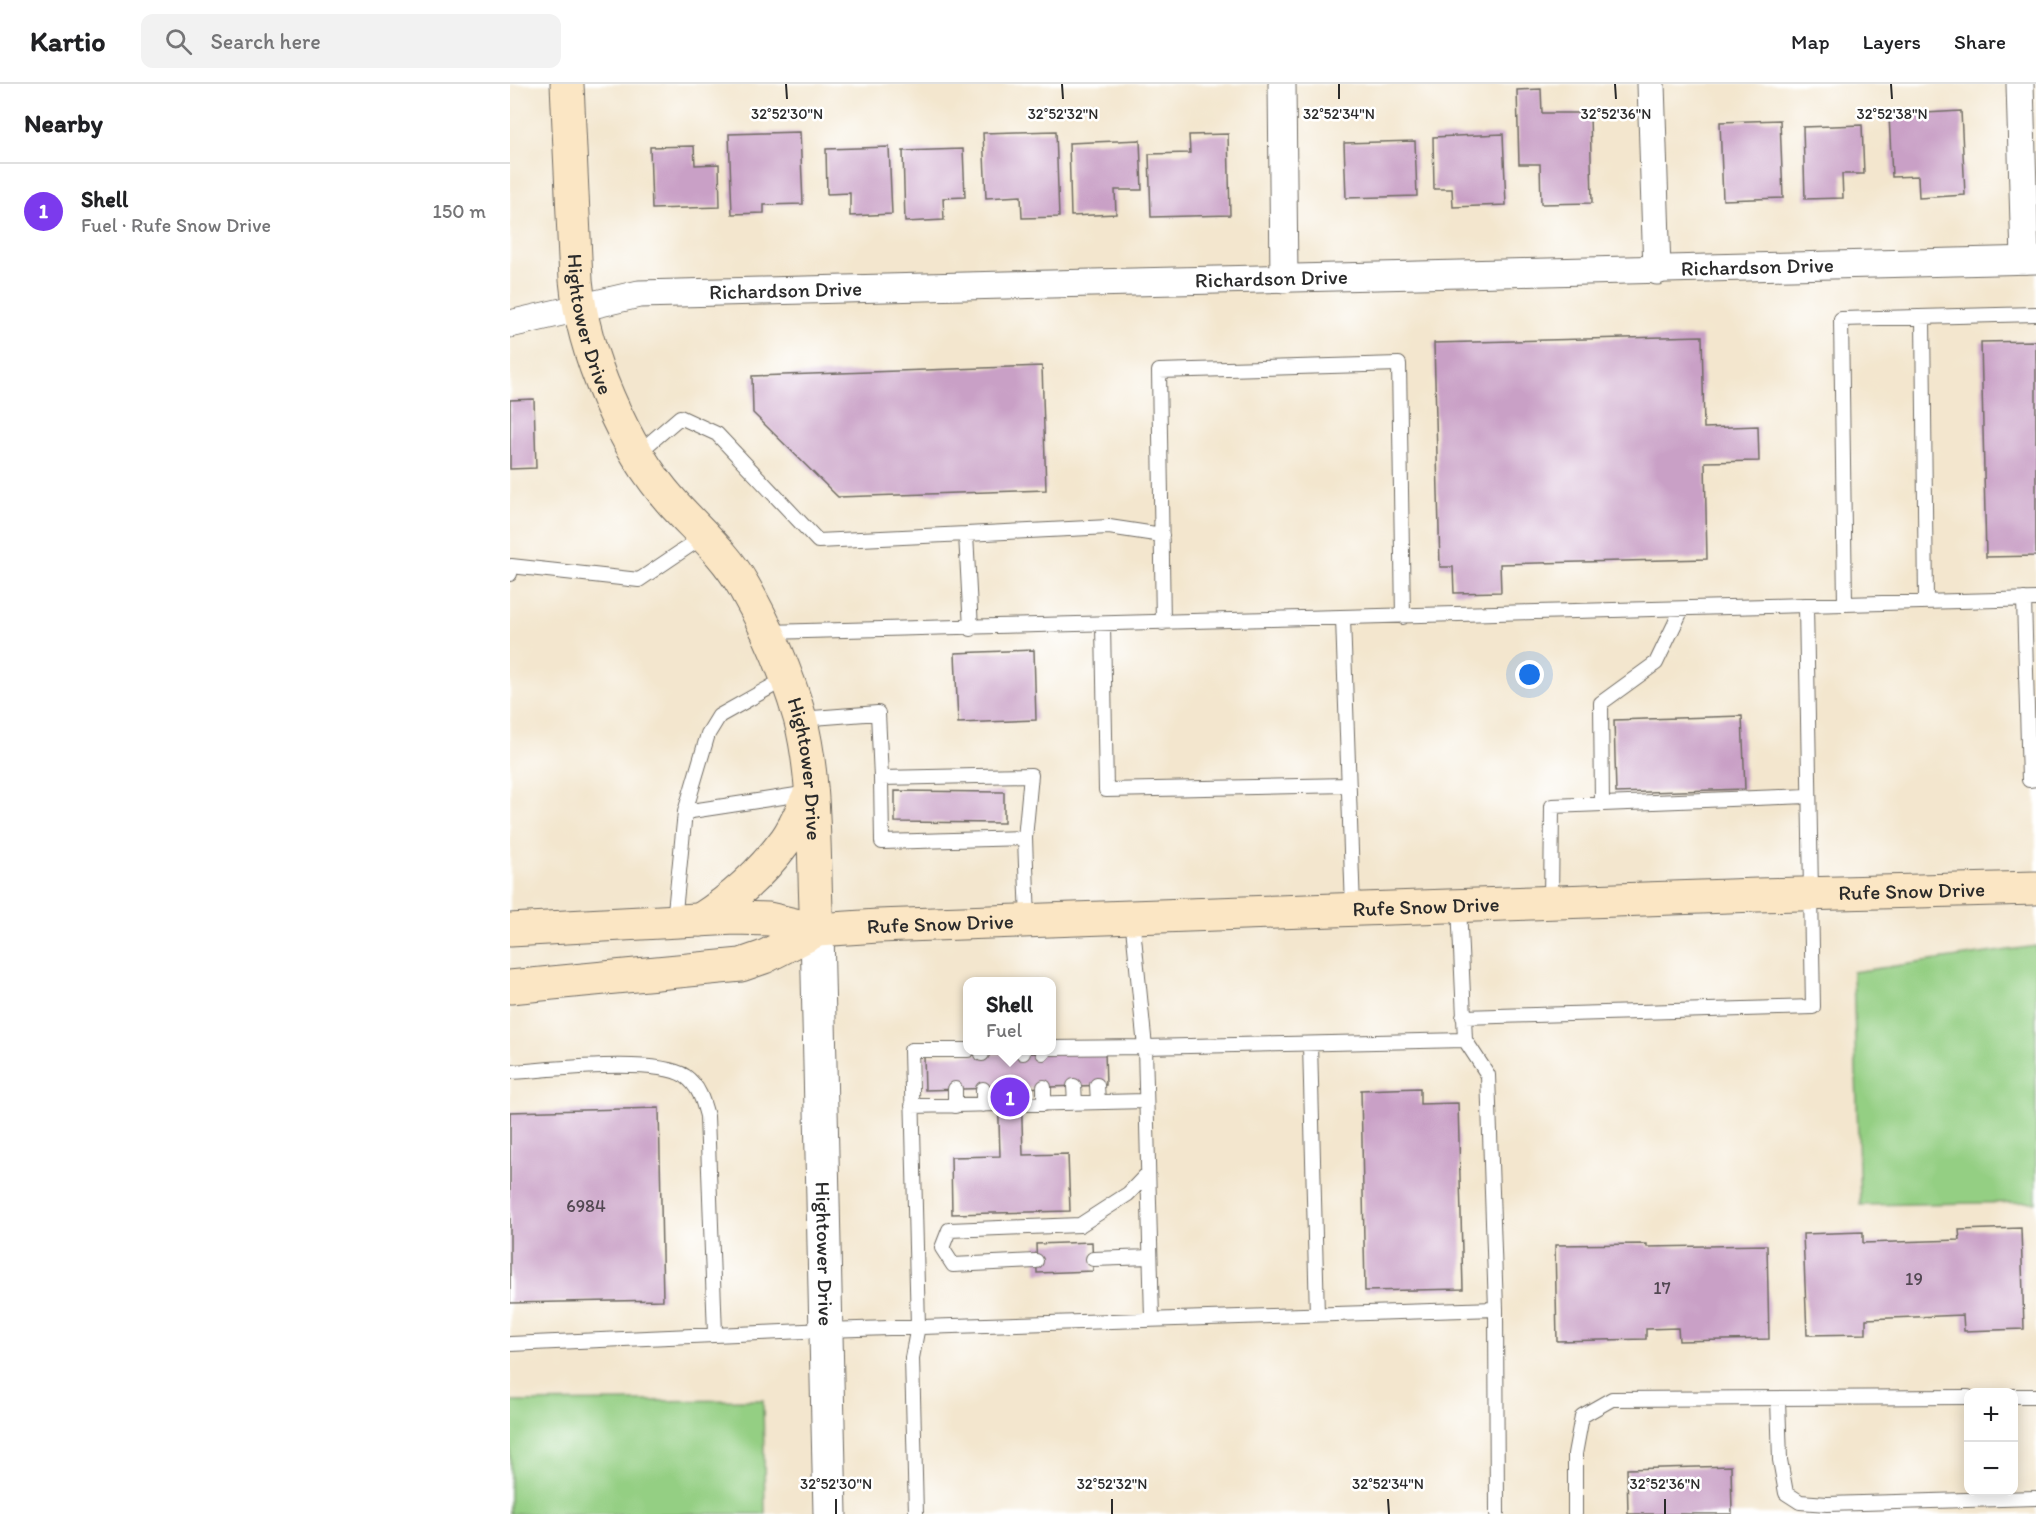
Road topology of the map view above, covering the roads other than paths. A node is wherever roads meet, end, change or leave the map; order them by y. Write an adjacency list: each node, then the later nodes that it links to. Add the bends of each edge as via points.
1 (567, 84): 8 (main road, Hightower Drive)
2 (1282, 84): 7 (street)
3 (1651, 84): 6 (street)
4 (2020, 84): 5 (street)
5 (2030, 260): 6 (street, Richardson Drive)
6 (1657, 271): 7 (street, Richardson Drive)
7 (1284, 279): 8 (street, Richardson Drive, via 639,294)
8 (579, 308): 11 (street, Richardson Drive); 12 (main road, Hightower Drive, via 591,351)
9 (2036, 315): 10 (lane)
10 (1923, 317): 18 (lane); 19 (lane, via 1841,319)
11 (510, 324)
12 (637, 454): 13 (lane, via 680,417 717,434 818,541); 15 (main road, Hightower Drive, via 670,501)
13 (966, 534): 14 (lane, via 1109,527); 26 (lane)
14 (1162, 535): 22 (lane, via 1159,371 1399,364); 24 (lane)
15 (704, 536): 16 (lane, via 639,580 511,566); 27 (main road, Hightower Drive, via 742,582)
16 (510, 574)
17 (2030, 599): 18 (lane); 31 (lane, via 2029,780)
18 (1926, 602): 19 (lane)
19 (1845, 604): 20 (lane)
20 (1806, 605): 21 (lane); 34 (lane)
21 (1682, 609): 22 (lane); 35 (lane, via 1656,663 1601,703)
22 (1403, 616): 23 (lane)
23 (1343, 618): 24 (lane); 32 (lane)
24 (1163, 623): 25 (lane)
25 (1103, 625): 26 (lane); 32 (lane, via 1106,790)
26 (971, 629): 27 (lane)
27 (766, 632): 28 (main road, Hightower Drive)
28 (785, 679): 29 (main road, Hightower Drive); 36 (lane, via 719,716 708,734)
29 (800, 718): 30 (lane, via 878,713); 33 (main road, Hightower Drive)
30 (880, 778): 37 (lane, via 882,842); 37 (lane, via 1031,775)
31 (2036, 779)
32 (1349, 785): 42 (lane)
33 (811, 792): 36 (lane); 44 (main road, via 787,839 765,864 727,902); 47 (main road, Hightower Drive)
34 (1808, 796): 35 (lane); 39 (lane)
35 (1602, 804): 40 (lane, via 1552,806)
36 (685, 812): 44 (lane)
37 (1025, 838): 45 (lane)
38 (2036, 888): 39 (main road, Rufe Snow Drive)
39 (1809, 894): 40 (main road, Rufe Snow Drive); 49 (lane, via 1813,1007)
40 (1551, 902): 41 (main road, Rufe Snow Drive)
41 (1459, 905): 42 (main road, Rufe Snow Drive); 49 (lane)
42 (1353, 909): 43 (main road, Rufe Snow Drive)
43 (1132, 917): 45 (main road, Rufe Snow Drive); 52 (lane)
44 (687, 920): 46 (main road, Rufe Snow Drive); 47 (main road, Rufe Snow Drive, via 769,919)
45 (1028, 921): 47 (main road, Rufe Snow Drive)
46 (510, 930)
47 (817, 930): 48 (main road, Rufe Snow Drive, via 741,965); 80 (street, Hightower Drive)
48 (510, 987)
49 (1463, 1017): 50 (lane)
50 (1465, 1040): 51 (lane); 76 (lane, via 1488,1075)
51 (1310, 1044): 52 (lane); 77 (lane)
52 (1145, 1047): 53 (lane); 62 (lane)
53 (1056, 1050)
54 (958, 1052): 68 (lane, via 911,1050)
55 (510, 1072): 81 (lane, via 623,1066 669,1069 686,1077 700,1092 707,1116)
56 (1074, 1086): 64 (lane)
57 (1097, 1086): 63 (lane)
58 (1044, 1087): 66 (lane)
59 (1024, 1088): 66 (lane, via 1023,1104)
60 (955, 1089): 69 (lane)
61 (983, 1089): 67 (lane)
62 (1146, 1101): 63 (lane); 70 (lane)
63 (1098, 1102): 64 (lane)
64 (1075, 1103): 66 (lane)
65 (998, 1104): 67 (lane)
66 (1044, 1104)
67 (983, 1105): 69 (lane)
68 (912, 1106): 69 (lane); 72 (lane)
69 (955, 1106)
70 (1148, 1173): 71 (lane, via 1128,1194 1080,1226 949,1230); 73 (lane)
71 (942, 1248): 72 (lane); 75 (lane, via 953,1265)
72 (916, 1249): 79 (lane)
73 (1150, 1257): 74 (lane); 78 (lane)
74 (1093, 1259)
75 (1036, 1261)
76 (1496, 1309): 77 (lane); 90 (lane)
77 (1317, 1315): 78 (lane)
78 (1152, 1319): 79 (lane)
79 (918, 1326): 80 (lane); 89 (lane, via 912,1358)
80 (826, 1330): 81 (lane); 88 (street, Hightower Drive)
81 (715, 1334): 82 (lane)
82 (510, 1344)
83 (2018, 1396): 84 (lane)
84 (2036, 1396)
85 (1964, 1397): 86 (lane)
86 (1778, 1399): 87 (lane, via 1780,1460 1786,1493 1800,1502); 91 (lane, via 1612,1400 1582,1416 1575,1454)
87 (2036, 1498)
88 (830, 1514)
89 (916, 1514)
90 (1497, 1514)
91 (1575, 1514)

